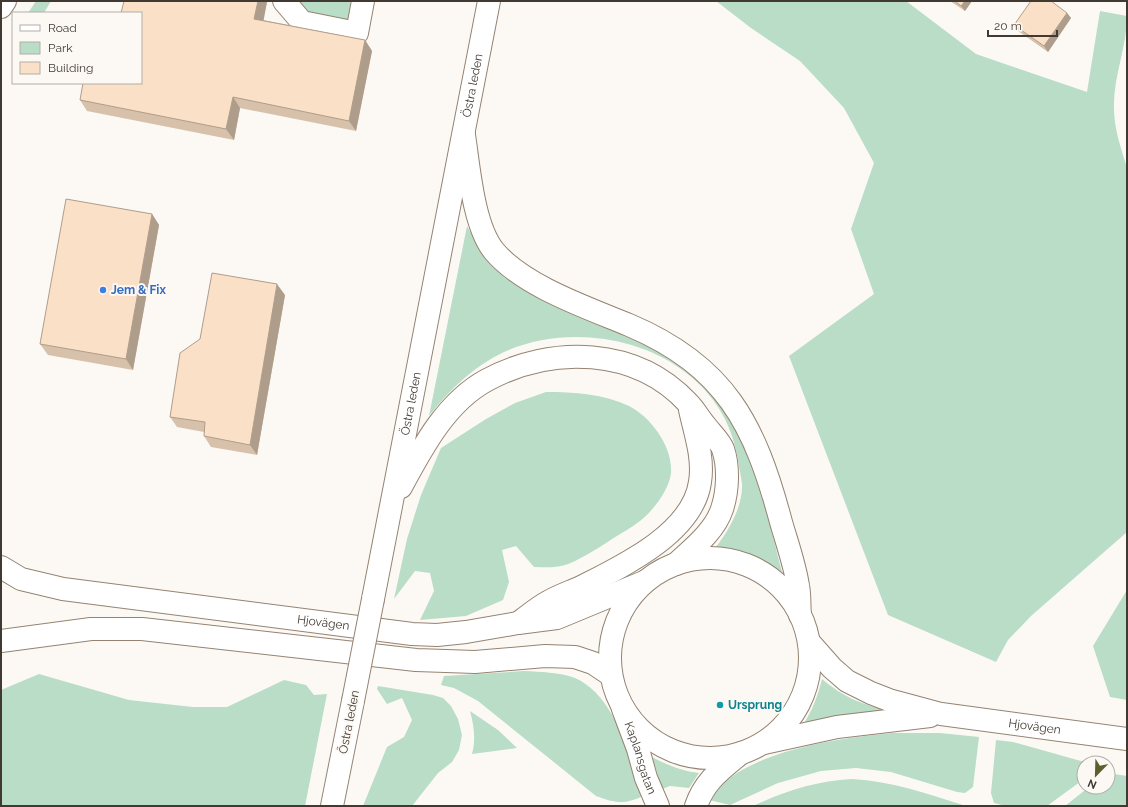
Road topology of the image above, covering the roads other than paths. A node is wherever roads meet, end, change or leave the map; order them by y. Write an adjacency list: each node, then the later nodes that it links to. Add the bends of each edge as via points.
1 (5, 1): 5 (main road)
2 (284, 1): 3 (main road, via 302,22 357,32)
3 (363, 1)
4 (489, 1): 6 (main road, Östra leden)
5 (1, 7)
6 (464, 135): 8 (main road, Östra leden); 12 (main road, via 476,209 494,250 516,271 552,292 646,332 672,346 717,383 737,408 755,442 772,487 798,586)
7 (688, 403): 8 (main road, via 642,370 618,361 568,356 539,361 511,370 487,380 452,409 424,446); 9 (main road, via 723,448 728,479 722,510 705,538); 13 (main road, via 700,456 700,482 692,508 674,530 636,558 548,601)
8 (391, 506): 22 (main road, Östra leden, bridge)
9 (676, 564): 11 (main road); 12 (main road, via 696,559 717,558 738,562 757,570 774,582 789,597)
10 (1, 567): 13 (main road, Hjovägen, via 22,579 63,589 412,634 466,632)
11 (644, 582): 13 (main road, Hjovägen, via 557,618); 16 (main road, via 629,600 612,635)
12 (800, 615): 15 (main road)
13 (518, 622)
14 (1, 641): 16 (main road, via 91,629 142,628 416,660 475,662 545,656 575,657 593,663)
15 (809, 642): 18 (main road, Hjovägen, via 847,682 871,693); 20 (main road, via 810,662 801,700 791,717)
16 (611, 675): 17 (main road, via 616,694)
17 (624, 709): 21 (main road, via 637,727 654,742 674,752 696,758 719,758); 23 (main road, Kaplansgatan, via 646,778)
18 (941, 714): 19 (main road, Hjovägen); 20 (main road, Hjovägen, via 837,727)
19 (1127, 739)
20 (761, 744): 21 (main road)
21 (741, 754): 24 (main road, via 712,777 702,789)
22 (332, 806)
23 (658, 806)
24 (696, 806)

